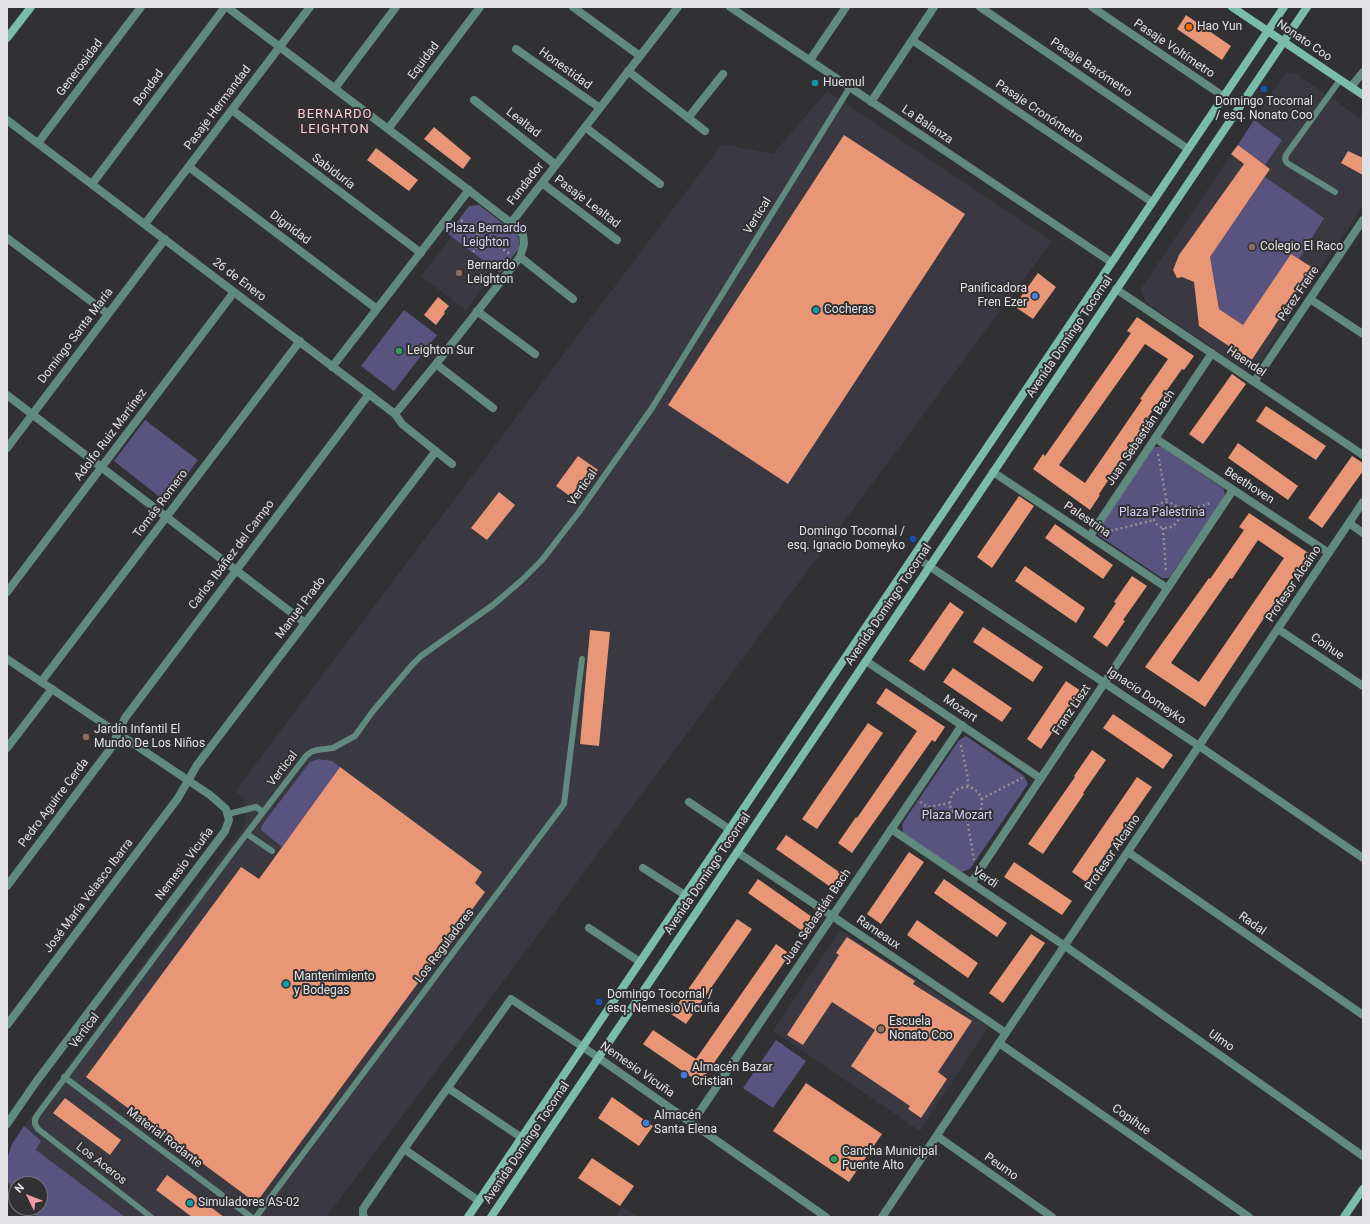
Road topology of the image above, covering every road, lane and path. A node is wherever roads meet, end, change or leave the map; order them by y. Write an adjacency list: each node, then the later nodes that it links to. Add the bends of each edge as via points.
1 (31, 7): 18 (main road)
2 (140, 7): 43 (street, Generosidad)
3 (226, 7): 21 (street); 48 (street, Bondad)
4 (310, 7): 21 (street, Pasaje Hermandad)
5 (396, 7): 31 (street)
6 (480, 7): 41 (street, Equidad)
7 (573, 7): 23 (street)
8 (678, 7): 23 (street, Fundador)
9 (846, 7): 24 (street)
10 (934, 7): 19 (street)
11 (980, 7): 44 (street, Pasaje Barómetro)
12 (1092, 7): 33 (street, Pasaje Voltímetro)
13 (1232, 7): 17 (main road, Nonato Coo)
14 (1284, 7): 17 (main road, Avenida Domingo Tocornal)
15 (1307, 7): 20 (main road, Avenida Domingo Tocornal)
16 (732, 8): 24 (street, La Balanza)
17 (1268, 31): 20 (main road, Nonato Coo); 33 (main road, Avenida Domingo Tocornal)
18 (7, 38)
19 (912, 40): 35 (street); 52 (street, Pasaje Cronómetro)
20 (1283, 41): 28 (main road, Nonato Coo); 70 (main road, Avenida Domingo Tocornal)
21 (280, 47): 31 (street); 37 (street, Pasaje Hermandad)
22 (516, 49): 36 (street, Honestidad)
23 (640, 56): 25 (street, Fundador)
24 (810, 60): 29 (street, La Balanza)
25 (628, 72): 36 (street, Fundador); 38 (street)
26 (1363, 72): 30 (street)
27 (723, 74): 38 (street)
28 (1340, 80): 30 (main road, Nonato Coo); 51 (lane, via 1285,159)
29 (850, 87): 35 (street, La Balanza); 134 (lane, Vertical, via 652,408 542,560 493,605 421,656 373,711 355,736 333,748 317,750 306,756)
30 (1351, 87): 32 (main road, Nonato Coo)
31 (335, 88): 41 (street)
32 (1363, 95)
33 (1223, 96): 44 (main road, Avenida Domingo Tocornal)
34 (474, 100): 45 (street, Lealtad)
35 (871, 102): 69 (street, La Balanza)
36 (600, 108): 40 (street, Fundador)
37 (232, 110): 46 (street, Pasaje Hermandad); 66 (street, Sabiduría)
38 (688, 118): 42 (street)
39 (7, 120): 43 (street, 26 de Enero)
40 (585, 127): 45 (street, Fundador); 49 (street)
41 (388, 129): 50 (street)
42 (705, 131)
43 (38, 143): 48 (street, 26 de Enero)
44 (1188, 149): 52 (main road, Avenida Domingo Tocornal)
45 (556, 165): 47 (street, Fundador)
46 (189, 167): 57 (street, Pasaje Hermandad); 74 (street, Dignidad)
47 (542, 183): 56 (street, Fundador); 62 (street, Pasaje Lealtad)
48 (92, 184): 57 (street, 26 de Enero)
49 (660, 184)
50 (469, 190): 56 (street); 66 (street)
51 (1335, 192)
52 (1152, 202): 69 (main road, Avenida Domingo Tocornal)
53 (461, 220): 59 (path)
54 (1363, 220): 73 (street, Pérez Freire)
55 (496, 222): 58 (path)
56 (511, 223): 68 (street, Fundador, via 523,234 524,244)
57 (145, 224): 61 (street, 26 de Enero)
58 (489, 231): 59 (path); 63 (path)
59 (478, 233): 64 (path)
60 (7, 238): 76 (street)
61 (165, 239): 71 (street, 26 de Enero); 76 (street, Domingo Santa María)
62 (617, 240)
63 (491, 241): 64 (path); 67 (path)
64 (480, 243): 65 (path)
65 (473, 252)
66 (421, 253): 74 (street)
67 (510, 254)
68 (520, 257): 72 (street); 75 (street, Fundador)
69 (1111, 262): 108 (main road, Avenida Domingo Tocornal)
70 (1116, 289): 79 (street, Haendel); 95 (main road, Avenida Domingo Tocornal)
71 (234, 292): 78 (street, 26 de Enero); 94 (street, Adolfo Ruiz Martínez)
72 (573, 299)
73 (1310, 299): 77 (street); 83 (street, Pérez Freire)
74 (377, 309): 82 (street)
75 (477, 311): 80 (street); 81 (street, Fundador)
76 (108, 314): 88 (street, Domingo Santa María)
77 (1363, 334)
78 (300, 341): 82 (street, 26 de Enero); 101 (street, Tomás Romero)
79 (1212, 353): 83 (street, Haendel); 89 (street, Juan Sebastián Bach)
80 (535, 354)
81 (436, 364): 86 (street); 87 (street, Fundador)
82 (332, 367): 84 (street, 26 de Enero)
83 (1254, 382): 92 (street, Haendel)
84 (369, 394): 87 (street, 26 de Enero); 110 (street, Carlos Ibáñez del Campo)
85 (7, 395): 88 (street)
86 (493, 408)
87 (395, 414): 91 (street, 26 de Enero, via 402,424)
88 (32, 415): 90 (street, Domingo Santa María); 94 (street)
89 (1155, 438): 96 (street, Beethoven); 99 (path); 106 (street, Juan Sebastián Bach)
90 (7, 448)
91 (436, 451): 93 (street, 26 de Enero); 113 (street, Manuel Prado)
92 (1363, 455)
93 (452, 464)
94 (102, 468): 101 (street); 112 (street, Adolfo Ruiz Martínez)
95 (993, 472): 106 (street, Palestrina); 109 (main road, Avenida Domingo Tocornal)
96 (1233, 490): 97 (street, Franz Liszt); 107 (street, Beethoven)
97 (1227, 498): 100 (path); 111 (street, Franz Liszt)
98 (1363, 502): 103 (street, Profesor Alcaíno)
99 (1166, 503): 100 (path, via 1174,506); 102 (path, via 1156,508)
100 (1179, 513): 104 (path, via 1175,525)
101 (166, 517): 110 (street); 118 (street, Tomás Romero)
102 (1154, 520): 104 (path); 106 (path)
103 (1349, 523): 105 (street); 107 (street, Profesor Alcaíno)
104 (1163, 528): 111 (path)
105 (1363, 533)
106 (1090, 536): 111 (street, Palestrina)
107 (1329, 553): 114 (street, Profesor Alcaíno)
108 (914, 556): 109 (street, Ignacio Domeyko); 137 (main road, Avenida Domingo Tocornal)
109 (929, 566): 117 (main road, Avenida Domingo Tocornal); 119 (street, Ignacio Domeyko)
110 (236, 570): 113 (street); 123 (street, Carlos Ibáñez del Campo, via 124,718)
111 (1167, 588): 119 (street, Franz Liszt)
112 (7, 592)
113 (305, 623): 128 (street, Manuel Prado, via 197,765)
114 (1278, 629): 120 (street, Coihue); 124 (street, Profesor Alcaíno)
115 (7, 659): 118 (street)
116 (582, 660): 172 (lane, Los Reguladores, via 564,804)
117 (866, 661): 122 (street, Mozart); 141 (main road, Avenida Domingo Tocornal)
118 (41, 682): 121 (street)
119 (1104, 683): 124 (street, Ignacio Domeyko); 127 (street, Franz Liszt)
120 (1363, 686)
121 (52, 689): 123 (street); 125 (street)
122 (960, 728): 126 (street, Mozart); 129 (path); 130 (street, Juan Sebastián Bach)
123 (118, 733): 128 (street); 147 (street, Pedro Aguirre Cerda, via 111,748)
124 (1199, 746): 142 (street, Profesor Alcaíno); 143 (street, Ignacio Domeyko)
125 (7, 748)
126 (1032, 773): 127 (street, Mozart); 131 (path)
127 (1040, 778): 145 (street, Franz Liszt)
128 (188, 781): 135 (street, via 216,800); 154 (street, José María Velasco Ibarra, via 178,798)
129 (968, 788): 131 (path, via 977,792); 133 (path, via 962,788 954,794)
130 (913, 798): 133 (path, via 928,807); 138 (street, Juan Sebastián Bach)
131 (981, 799): 136 (path, via 980,811)
132 (689, 802): 137 (street)
133 (950, 803): 136 (path, via 954,813)
134 (263, 812): 135 (lane, via 256,807); 139 (lane, Vertical)
135 (228, 814): 162 (street, Nemesio Vicuña, via 225,831)
136 (967, 819): 145 (path)
137 (729, 829): 148 (main road, Avenida Domingo Tocornal)
138 (891, 829): 146 (street, Verdi); 149 (street, Juan Sebastián Bach)
139 (247, 834): 140 (lane); 159 (lane, Vertical)
140 (272, 851)
141 (737, 852): 149 (street, Rameaux); 158 (main road, Avenida Domingo Tocornal)
142 (1128, 852): 151 (street, Profesor Alcaíno); 153 (street, Radal)
143 (1363, 858)
144 (643, 868): 148 (street)
145 (976, 875): 146 (street, Franz Liszt)
146 (970, 883): 151 (street, Verdi)
147 (7, 886)
148 (685, 895): 152 (main road, Avenida Domingo Tocornal)
149 (832, 916): 155 (street, Rameaux); 161 (street, Juan Sebastián Bach)
150 (589, 928): 152 (street)
151 (1065, 946): 155 (street, Profesor Alcaíno); 167 (street, Ulmo)
152 (640, 962): 157 (main road, Avenida Domingo Tocornal)
153 (1363, 1015)
154 (7, 1025)
155 (1006, 1033): 156 (street, Profesor Alcaíno)
156 (999, 1043): 164 (street, Profesor Alcaíno); 179 (street, Copihue)
157 (582, 1047): 158 (street, Nemesio Vicuña); 160 (street, Nemesio Vicuña, via 512,999); 165 (main road, Avenida Domingo Tocornal)
158 (598, 1058): 161 (street, Nemesio Vicuña); 175 (main road, Avenida Domingo Tocornal)
159 (64, 1077): 163 (lane, Vertical, via 35,1119); 171 (lane, Material Rodante)
160 (448, 1088): 165 (street); 166 (street)
161 (692, 1123): 176 (street, Nemesio Vicuña)
162 (7, 1124)
163 (38, 1129): 170 (lane, Los Aceros)
164 (937, 1136): 177 (street, Profesor Alcaíno); 178 (street, Peumo)
165 (522, 1138): 169 (main road, Avenida Domingo Tocornal)
166 (404, 1149): 169 (street); 173 (street, via 363,1209)
167 (1363, 1156)
168 (1363, 1189): 180 (main road)
169 (479, 1200): 174 (main road, Avenida Domingo Tocornal)
170 (151, 1217)
171 (251, 1217)
172 (256, 1217)
173 (364, 1217)
174 (468, 1217)
175 (491, 1217)
176 (826, 1217)
177 (882, 1217)
178 (1052, 1217)
179 (1249, 1217)
180 (1344, 1217)

